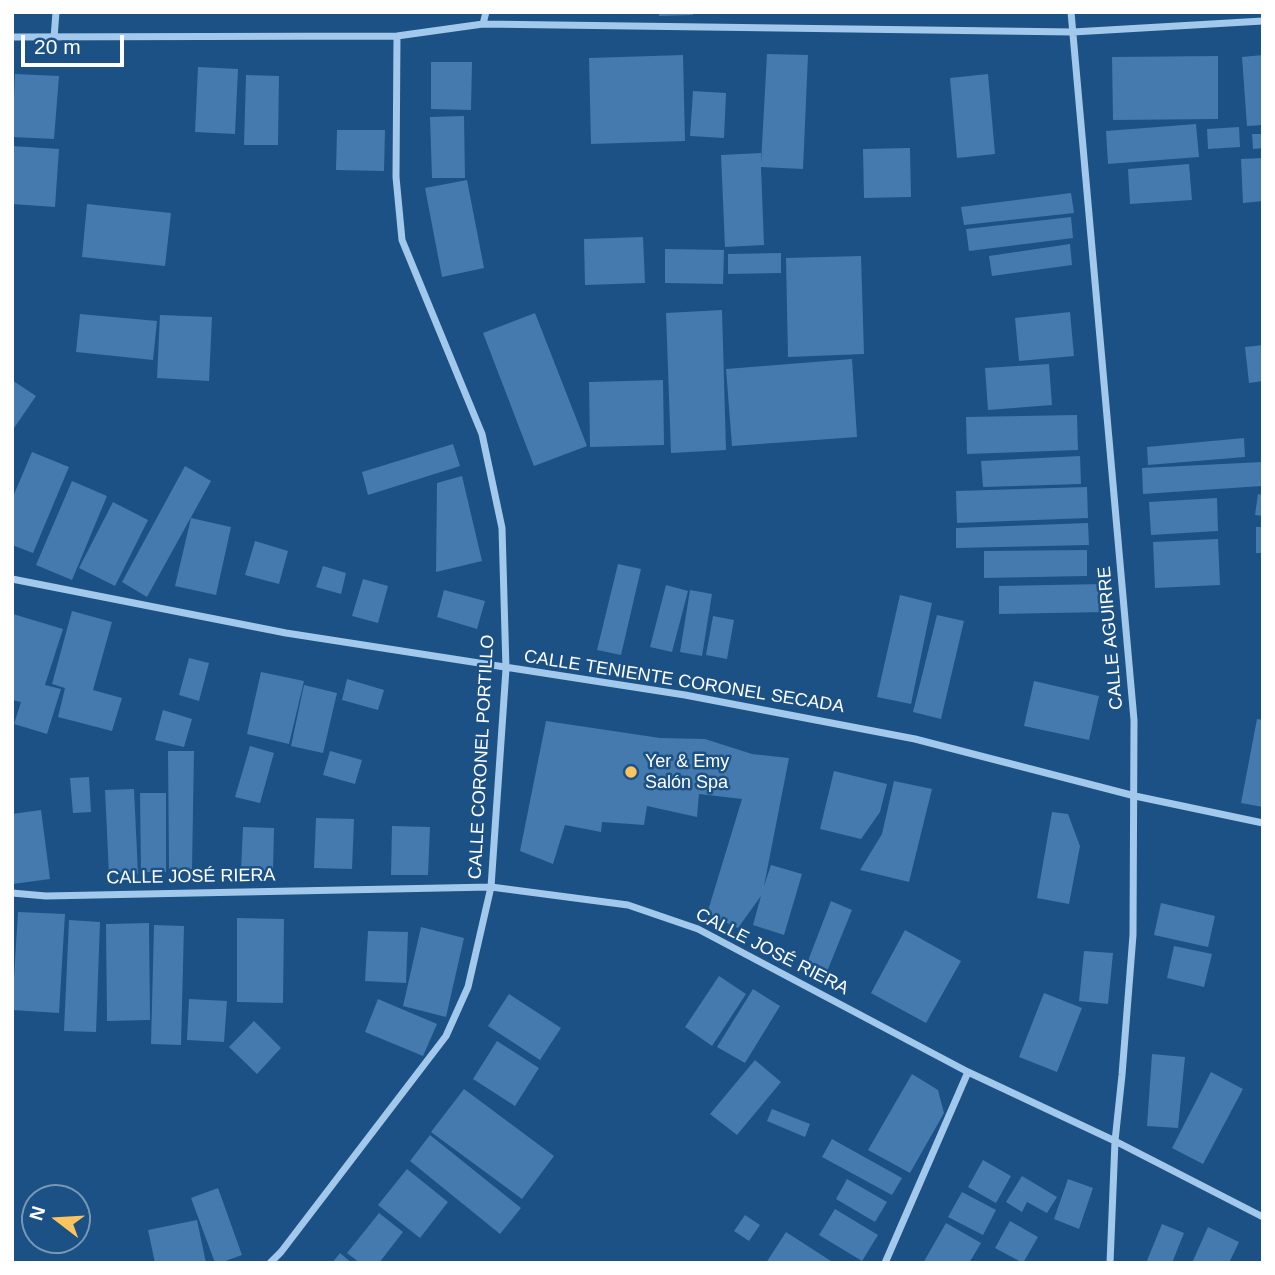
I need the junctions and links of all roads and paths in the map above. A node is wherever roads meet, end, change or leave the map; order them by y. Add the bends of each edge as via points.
1 (57, 12) edge
2 (486, 12) edge
3 (1071, 12) edge
4 (1263, 21) edge
5 (483, 24) junction
6 (1073, 32) junction
7 (397, 36) junction
8 (12, 37) edge
9 (54, 38) junction
10 (12, 579) edge
11 (506, 669) junction
12 (1135, 796) junction
13 (1263, 823) edge
14 (491, 887) junction
15 (12, 893) edge
16 (968, 1072) junction
17 (1115, 1141) junction
18 (1263, 1217) edge
19 (270, 1263) edge
20 (885, 1263) edge
21 (1110, 1263) edge

1 - 9 street
2 - 5 street
3 - 6 street, CALLE AGUIRRE
4 - 6 street
5 - 6 street
5 - 7 street
6 - 12 street, CALLE AGUIRRE via 1134,720
7 - 9 street
7 - 11 street, CALLE CORONEL PORTILLO via 396,177 402,240 482,434 502,528
8 - 9 street
10 - 11 street, CALLE TENIENTE CORONEL SECADA via 286,634
11 - 12 street, CALLE TENIENTE CORONEL SECADA via 685,695 915,738
11 - 14 street, CALLE CORONEL PORTILLO
12 - 13 street, CALLE TENIENTE CORONEL SECADA
12 - 17 street, CALLE AGUIRRE via 1133,935
14 - 15 street, CALLE JOSÉ RIERA via 60,896
14 - 16 street, CALLE JOSÉ RIERA via 628,905 698,929
14 - 19 street, CALLE CORONEL PORTILLO via 468,987 446,1036
16 - 17 street, CALLE JOSÉ RIERA
16 - 20 street
17 - 18 street, CALLE JOSÉ RIERA
17 - 21 street, CALLE AGUIRRE

